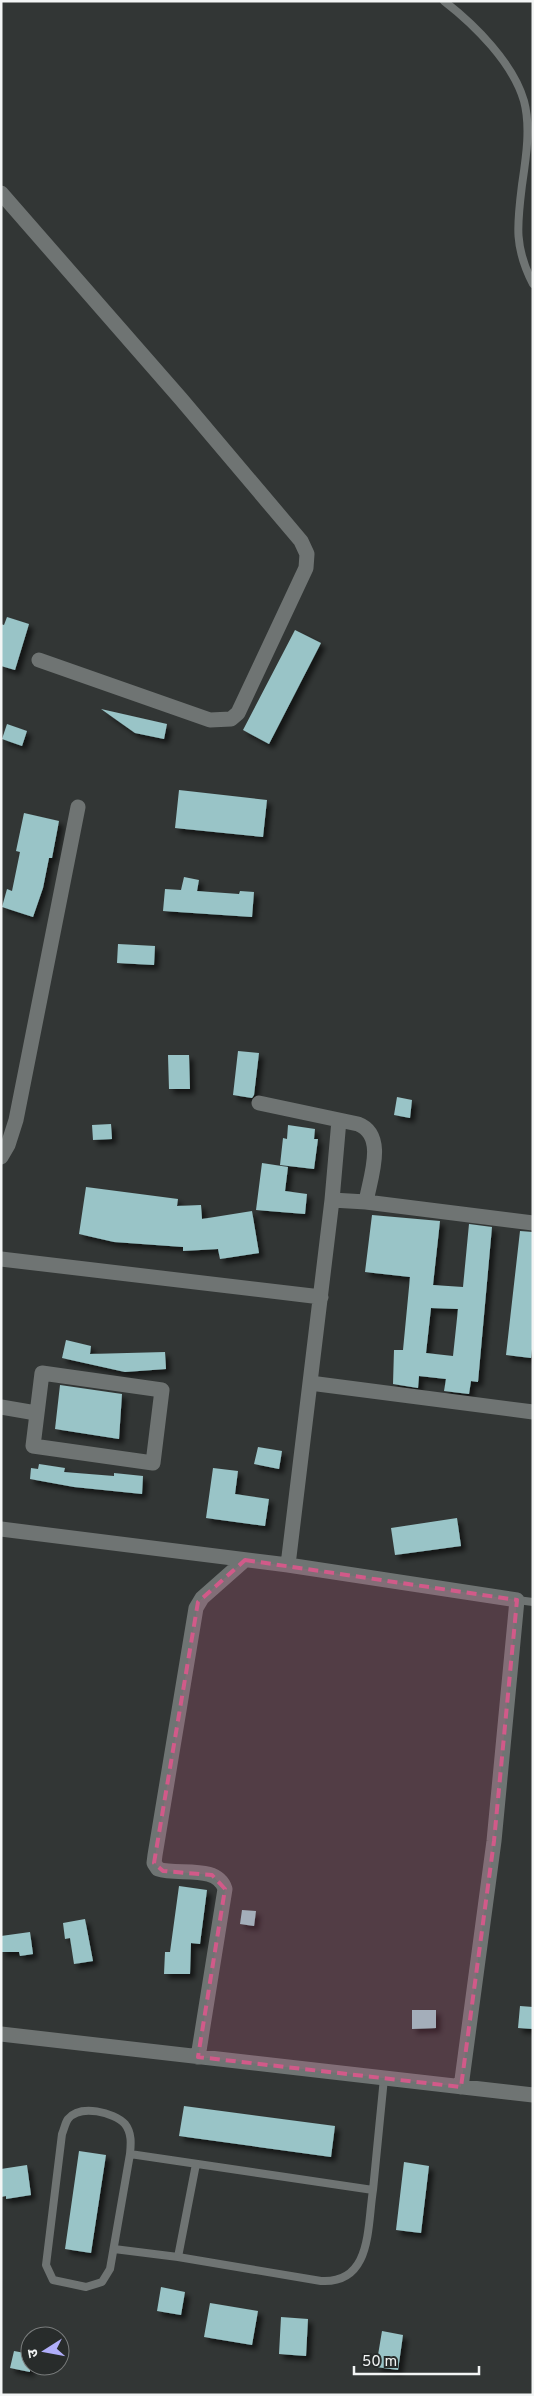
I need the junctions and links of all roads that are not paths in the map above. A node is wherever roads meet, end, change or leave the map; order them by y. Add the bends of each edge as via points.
1 (444, 1) edge
2 (1, 193) edge
3 (533, 284) edge
4 (38, 660) dead end
5 (78, 807) dead end
6 (259, 1103) dead end
7 (339, 1120) junction
8 (1, 1157) edge
9 (332, 1200) junction
10 (366, 1202) junction
11 (533, 1223) edge
12 (1, 1259) edge
13 (321, 1297) junction
14 (310, 1383) junction
15 (1, 1407) edge
16 (533, 1412) edge
17 (36, 1413) junction
18 (1, 1529) edge
19 (245, 1560) junction
20 (288, 1565) junction
21 (517, 1600) junction
22 (533, 1602) edge
23 (1, 2034) edge
24 (198, 2057) junction
25 (384, 2078) junction
26 (461, 2087) junction
27 (533, 2095) edge
28 (130, 2154) junction
29 (196, 2164) junction
30 (373, 2190) junction
31 (114, 2249) junction
32 (178, 2258) junction

1 - 3 lane via 485,38 515,80 524,102 526,153 518,247
2 - 4 street via 181,399 300,541 307,554 306,568 238,713 230,719 210,720
5 - 8 street via 16,1120
6 - 7 street
7 - 9 street
7 - 10 street via 364,1126 374,1136
9 - 10 street
9 - 13 street
10 - 11 street
12 - 13 street
13 - 14 street
14 - 16 street
14 - 20 street
15 - 17 street
17 - 17 street via 42,1373 162,1390 153,1463 33,1446
18 - 19 street
19 - 20 street
19 - 24 street via 202,1598 196,1608 154,1855 158,1869 212,1875 222,1882 224,1889
20 - 21 street
21 - 22 lane
21 - 26 street via 494,1841
23 - 24 street
24 - 25 street
25 - 26 street
25 - 30 lane
26 - 27 street
28 - 29 lane
28 - 31 lane
28 - 31 lane via 132,2139 126,2125 117,2117 96,2111 78,2113 68,2119 62,2134 46,2265 53,2280 86,2287 102,2282 110,2268
29 - 30 lane
29 - 32 lane
30 - 32 lane via 363,2256 351,2275 340,2279 321,2281
31 - 32 lane

